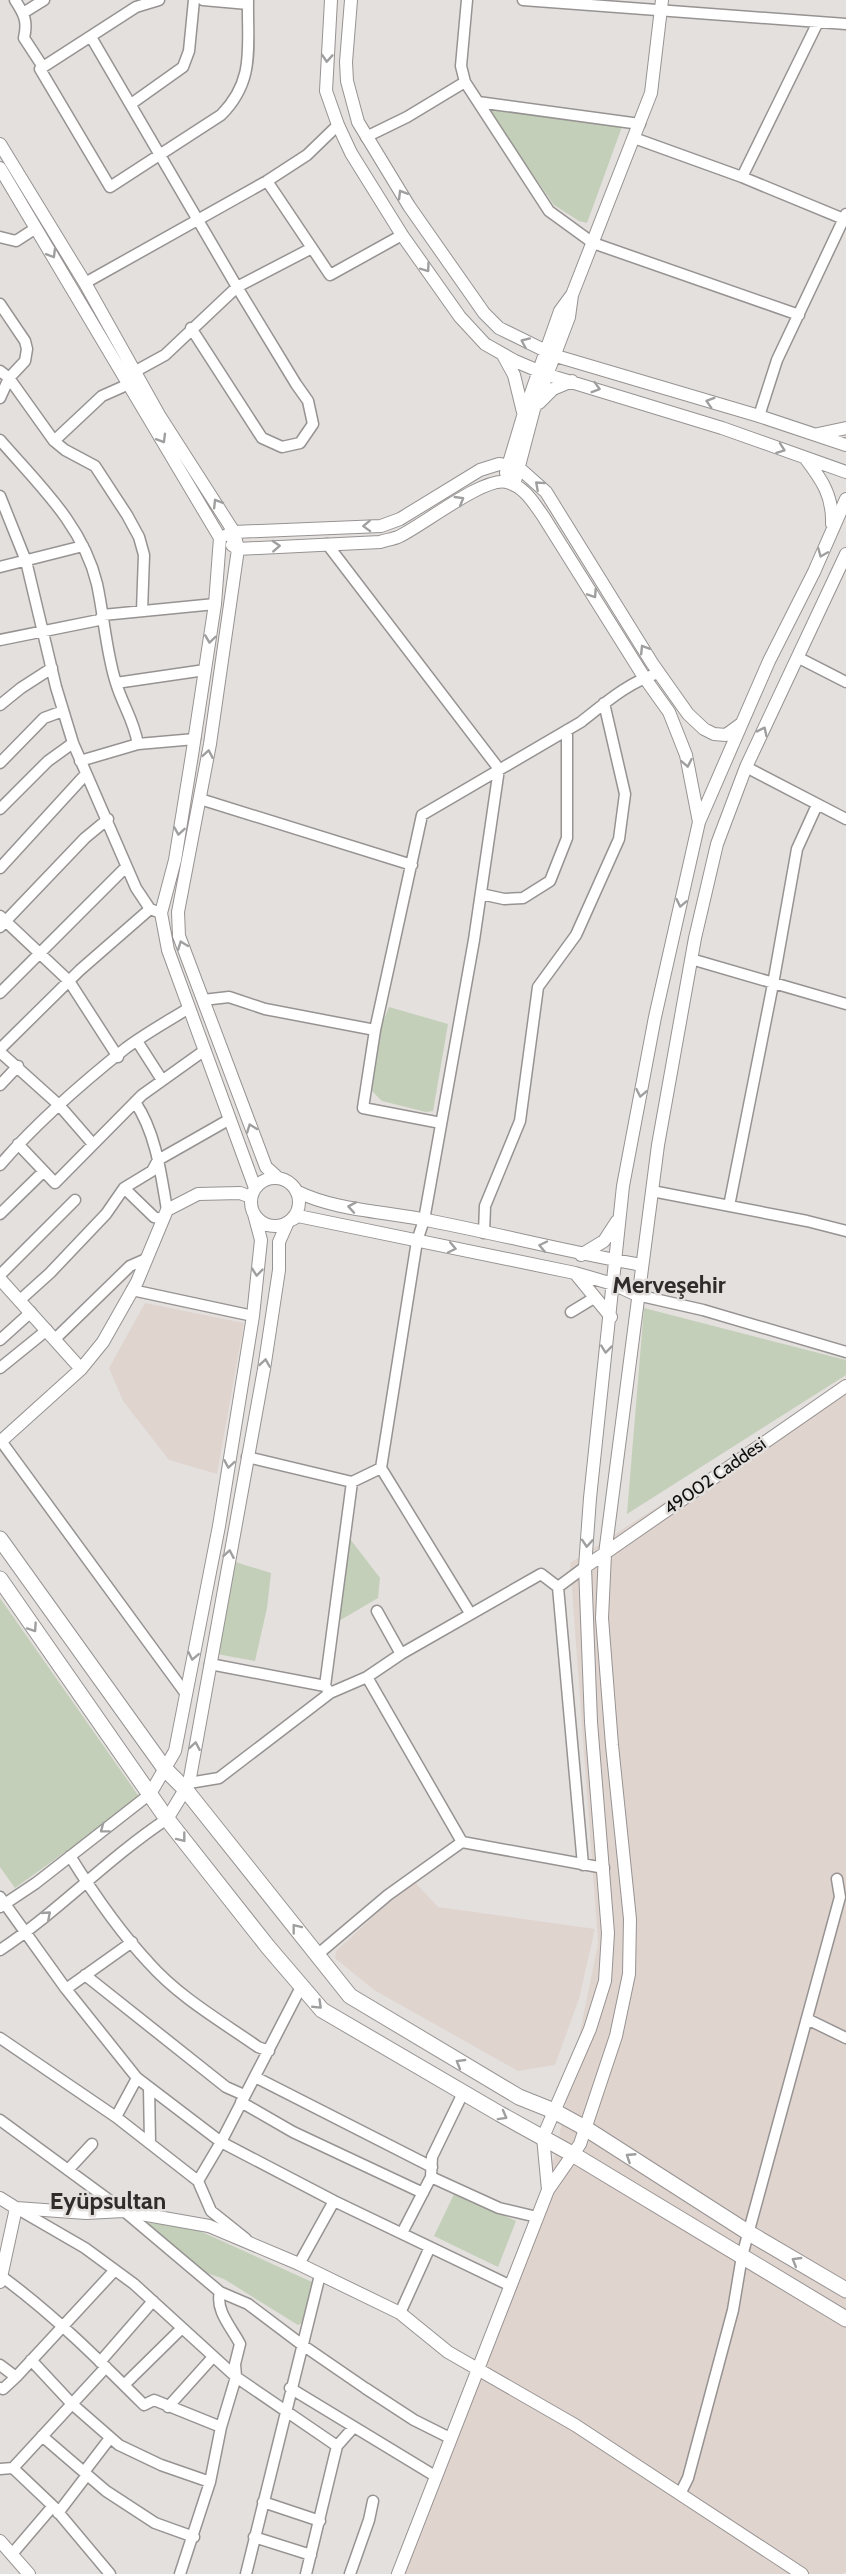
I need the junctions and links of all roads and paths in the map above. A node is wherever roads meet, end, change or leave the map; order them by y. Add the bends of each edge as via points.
1 (15, 0) edge
2 (44, 0) edge
3 (159, 0) edge
4 (194, 0) edge
5 (203, 0) edge
6 (331, 0) edge
7 (351, 0) edge
8 (467, 0) edge
9 (524, 0) edge
10 (248, 2) edge
11 (662, 5) edge
12 (23, 13) junction
13 (818, 22) junction
14 (846, 24) edge
15 (91, 37) junction
16 (43, 67) junction
17 (465, 82) junction
18 (478, 102) junction
19 (131, 104) junction
20 (640, 124) junction
21 (338, 125) junction
22 (366, 137) junction
23 (634, 138) junction
24 (0, 144) edge
25 (160, 155) junction
26 (0, 168) edge
27 (742, 177) junction
28 (267, 181) junction
29 (845, 218) edge
30 (200, 220) junction
31 (36, 228) junction
32 (402, 235) junction
33 (0, 237) edge
34 (593, 243) junction
35 (312, 248) junction
36 (85, 283) junction
37 (237, 287) junction
38 (0, 304) edge
39 (799, 315) junction
40 (191, 328) junction
41 (551, 353) junction
42 (503, 354) junction
43 (0, 371) edge
44 (134, 372) junction
45 (543, 373) junction
46 (9, 378) junction
47 (572, 381) junction
48 (129, 384) junction
49 (0, 398) edge
50 (529, 411) junction
51 (759, 417) junction
52 (846, 428) edge
53 (815, 435) junction
54 (0, 440) edge
55 (54, 441) junction
56 (846, 445) edge
57 (805, 458) junction
58 (513, 466) junction
59 (846, 472) edge
60 (509, 483) junction
61 (0, 496) edge
62 (846, 499) edge
63 (831, 531) junction
64 (234, 532) junction
65 (220, 538) junction
66 (327, 544) junction
67 (83, 546) junction
68 (238, 549) junction
69 (846, 554) edge
70 (26, 561) junction
71 (0, 567) edge
72 (215, 604) junction
73 (142, 611) junction
74 (103, 615) junction
75 (41, 631) junction
76 (0, 640) edge
77 (798, 658) junction
78 (52, 668) junction
79 (205, 670) junction
80 (659, 673) junction
81 (644, 677) junction
82 (846, 682) edge
83 (116, 683) junction
84 (604, 703) junction
85 (0, 705) edge
86 (63, 711) junction
87 (741, 724) junction
88 (567, 730) junction
89 (195, 739) junction
90 (73, 743) junction
91 (138, 744) junction
92 (80, 761) junction
93 (0, 763) edge
94 (746, 766) junction
95 (499, 769) junction
96 (86, 774) junction
97 (200, 800) junction
98 (817, 805) junction
99 (0, 809) edge
100 (108, 819) junction
101 (846, 819) edge
102 (699, 822) junction
103 (412, 865) junction
104 (126, 867) junction
105 (0, 868) edge
106 (481, 894) junction
107 (156, 911) junction
108 (2, 921) edge
109 (39, 954) junction
110 (691, 959) junction
111 (69, 981) junction
112 (773, 984) junction
113 (0, 993) edge
114 (203, 1000) junction
115 (846, 1004) edge
116 (189, 1008) junction
117 (375, 1030) junction
118 (137, 1041) junction
119 (0, 1050) edge
120 (204, 1050) junction
121 (118, 1057) junction
122 (18, 1066) junction
123 (162, 1080) junction
124 (0, 1085) edge
125 (135, 1102) junction
126 (59, 1105) junction
127 (230, 1119) junction
128 (441, 1123) junction
129 (92, 1143) junction
130 (18, 1144) junction
131 (158, 1160) junction
132 (0, 1166) edge
133 (43, 1172) junction
134 (278, 1178) junction
135 (124, 1188) junction
136 (297, 1191) junction
137 (652, 1191) junction
138 (253, 1192) junction
139 (75, 1200) dead end
140 (729, 1206) junction
141 (0, 1214) edge
142 (254, 1214) junction
143 (164, 1215) junction
144 (618, 1219) junction
145 (424, 1220) junction
146 (290, 1221) junction
147 (846, 1231) edge
148 (484, 1233) junction
149 (417, 1241) junction
150 (581, 1255) junction
151 (146, 1259) junction
152 (615, 1260) junction
153 (642, 1265) junction
154 (575, 1273) junction
155 (0, 1277) edge
156 (613, 1284) junction
157 (132, 1290) junction
158 (637, 1295) junction
159 (594, 1298) junction
160 (20, 1300) junction
161 (31, 1312) junction
162 (571, 1312) dead end
163 (253, 1316) junction
164 (610, 1317) junction
165 (51, 1334) junction
166 (0, 1340) edge
167 (846, 1352) edge
168 (0, 1368) edge
169 (81, 1369) junction
170 (846, 1386) edge
171 (1, 1441) edge
172 (247, 1458) junction
173 (381, 1468) junction
174 (352, 1482) junction
175 (0, 1539) edge
176 (605, 1554) junction
177 (585, 1567) junction
178 (0, 1579) edge
179 (558, 1587) junction
180 (377, 1611) dead end
181 (471, 1612) junction
182 (400, 1654) junction
183 (210, 1664) junction
184 (367, 1677) junction
185 (328, 1690) junction
186 (186, 1694) junction
187 (165, 1769) junction
188 (187, 1786) junction
189 (150, 1794) junction
190 (167, 1819) junction
191 (462, 1842) junction
192 (70, 1856) junction
193 (583, 1865) junction
194 (604, 1868) junction
195 (837, 1879) dead end
196 (86, 1881) junction
197 (2, 1903) edge
198 (27, 1933) junction
199 (132, 1942) junction
200 (0, 1950) edge
201 (317, 1955) junction
202 (85, 1975) junction
203 (301, 1987) junction
204 (66, 1989) junction
205 (807, 2019) junction
206 (846, 2037) edge
207 (0, 2038) edge
208 (269, 2050) junction
209 (255, 2077) junction
210 (137, 2078) junction
211 (149, 2086) junction
212 (463, 2093) junction
213 (242, 2099) junction
214 (554, 2111) junction
215 (116, 2117) junction
216 (0, 2120) edge
217 (585, 2128) junction
218 (543, 2137) junction
219 (221, 2142) junction
220 (92, 2144) dead end
221 (150, 2144) junction
222 (574, 2155) junction
223 (68, 2170) junction
224 (432, 2172) junction
225 (198, 2181) junction
226 (548, 2190) junction
227 (423, 2193) junction
228 (0, 2198) edge
229 (334, 2201) junction
230 (16, 2208) junction
231 (124, 2211) junction
232 (537, 2217) junction
233 (749, 2233) junction
234 (402, 2234) junction
235 (251, 2242) junction
236 (430, 2247) junction
237 (742, 2256) junction
238 (299, 2264) junction
239 (115, 2270) junction
240 (320, 2275) junction
241 (1, 2279) edge
242 (511, 2286) junction
243 (846, 2290) edge
244 (220, 2292) junction
245 (153, 2301) junction
246 (400, 2313) junction
247 (846, 2319) edge
248 (62, 2326) junction
249 (182, 2328) junction
250 (301, 2344) junction
251 (213, 2357) junction
252 (31, 2360) junction
253 (103, 2364) junction
254 (0, 2365) edge
255 (478, 2370) junction
256 (16, 2377) junction
257 (236, 2377) junction
258 (124, 2385) junction
259 (0, 2388) edge
260 (290, 2388) junction
261 (72, 2404) junction
262 (168, 2407) junction
263 (285, 2412) junction
264 (221, 2427) junction
265 (354, 2428) junction
266 (42, 2436) junction
267 (110, 2438) junction
268 (450, 2438) junction
269 (338, 2446) junction
270 (13, 2468) junction
271 (0, 2469) edge
272 (85, 2473) junction
273 (435, 2476) junction
274 (210, 2482) junction
275 (680, 2494) junction
276 (372, 2501) dead end
277 (262, 2502) junction
278 (55, 2509) junction
279 (320, 2521) junction
280 (194, 2537) junction
281 (254, 2537) junction
282 (0, 2541) edge
283 (12, 2554) junction
284 (311, 2555) junction
285 (29, 2574) edge
286 (110, 2574) edge
287 (180, 2574) edge
288 (246, 2574) edge
289 (306, 2574) edge
290 (350, 2574) edge
291 (398, 2574) edge
292 (802, 2574) edge

1 - 12 street
2 - 12 street
3 - 15 street via 136,7
4 - 19 street via 189,51 183,67
5 - 10 street
6 -> 21 street via 326,91
7 - 22 street via 347,81
8 - 17 street via 461,66
9 - 11 street
10 - 25 street via 245,80 235,101 221,115
11 - 13 street
11 - 20 street via 651,93
12 - 16 street via 27,25 24,38
13 - 14 street
13 - 27 street
15 - 16 street
15 - 19 street
16 - 25 street via 39,69 110,187
17 - 18 street
17 - 22 street
18 - 20 street
18 - 34 street via 549,211
19 - 25 street
20 - 23 street
21 - 28 street via 307,155
21 - 32 street
41 -> 22 street via 500,328 484,313
23 - 27 street
23 - 34 street
24 - 36 street
25 - 30 street
26 - 31 street
27 - 29 street
28 - 30 street
28 - 35 street
29 - 39 street
30 - 36 street
30 - 37 street
31 - 33 street via 16,241
31 -> 48 street
32 - 35 street via 330,275
32 -> 42 street via 460,317 484,344
34 - 39 street
34 - 41 street via 572,295 560,311
35 - 37 street
36 - 44 street
37 - 40 street
37 - 40 street via 308,401 313,424 300,443 282,447 262,438
38 - 46 street via 27,349 25,361
39 - 51 street via 777,360
40 - 44 street via 165,355
41 - 45 street
51 -> 41 street
42 - 45 street
42 - 50 street
43 - 46 street
64 -> 44 street
45 - 47 street
45 - 50 street
46 - 49 street
46 - 55 street
47 - 50 street via 548,393
47 -> 57 street
48 - 55 street via 102,396
48 -> 65 street
50 - 58 street
51 - 53 street
52 - 53 street
53 - 56 street
54 - 67 street via 66,515
55 - 73 street via 95,466 139,537 144,555
57 - 59 street
57 - 63 street via 831,497
58 - 60 street
58 -> 64 street via 499,464 480,470 400,519 381,526
80 -> 58 street via 546,492
66 -> 60 street via 380,542 397,537 482,486
60 -> 81 street via 528,495 543,516
61 - 70 street
62 - 63 street
63 -> 87 street
64 - 65 street
64 - 68 street
65 - 68 street
65 - 72 street
68 -> 66 street
66 - 95 street
67 - 70 street
67 - 74 street
97 -> 68 street
69 - 77 street
70 - 71 street
70 - 75 street
72 - 73 street
72 -> 79 street
73 - 74 street
74 - 75 street via 99,620
74 - 83 street
75 - 76 street
75 - 78 street
77 - 82 street
94 -> 77 street
78 - 85 street
78 - 86 street
79 - 83 street
79 - 89 street
80 - 81 street
80 - 87 street via 688,714 704,729 726,735
81 - 84 street
81 -> 102 street via 677,728
83 - 91 street via 134,723
84 - 88 street
84 - 148 street via 625,794 619,838 576,934 538,987 520,1121 485,1206
86 - 90 street
86 - 93 street via 44,718
87 - 102 street
88 - 95 street
88 - 106 street via 567,838 550,881 522,898
89 - 91 street
89 -> 107 street via 175,860
90 - 92 street
90 - 99 street via 48,761
91 - 92 street
92 - 96 street
94 - 98 street
94 - 110 street via 717,844
95 - 103 street via 422,815
95 - 106 street
96 - 100 street
96 - 105 street
97 - 103 street
114 -> 97 street via 179,936 178,912
98 - 101 street
98 - 112 street via 797,849
100 - 104 street
100 - 108 street
102 -> 144 street via 655,1017
103 - 117 street
104 - 107 street
104 - 109 street
106 - 128 street
107 - 111 street
107 - 116 street
108 - 109 street
109 - 111 street
109 - 113 street
110 - 112 street
110 - 137 street
111 - 119 street
111 - 121 street
112 - 115 street
112 - 140 street
114 - 117 street via 229,998 265,1009
134 -> 114 street via 266,1167
116 - 118 street
116 - 120 street
117 - 128 street via 363,1108
118 - 121 street
118 - 123 street
119 - 122 street
120 - 123 street
120 - 127 street
121 - 126 street
122 - 124 street
122 - 126 street
123 - 125 street
125 - 129 street
125 - 131 street via 144,1114
126 - 129 street
126 - 130 street
127 - 131 street
127 - 138 street
128 - 145 street
129 - 133 street via 55,1183
130 - 132 street
130 - 133 street
131 - 135 street via 152,1172
131 - 143 street
133 - 141 street
134 - 136 street
134 - 138 street via 266,1180
135 - 143 street via 154,1217
135 - 160 street via 106,1214
145 -> 136 street via 314,1200
136 - 146 street via 299,1205
137 - 140 street
137 - 153 street
138 - 142 street
138 - 143 street via 198,1194
139 - 155 street
140 - 147 street
142 - 146 street via 272,1226
142 -> 163 street via 261,1240
143 - 151 street
144 - 150 street via 604,1241
144 - 152 street
145 - 148 street
145 - 149 street
146 - 149 street via 298,1216
172 -> 146 street via 279,1270 279,1242
150 -> 148 street
149 -> 154 street
149 - 173 street
150 - 152 street
151 - 157 street
151 - 165 street via 130,1266
152 - 153 street
152 - 156 street
153 - 158 street
154 - 156 street
154 - 159 street
155 - 160 street
156 - 158 street
156 - 164 street
157 - 163 street
157 - 169 street via 103,1342
158 - 167 street
158 - 176 street
159 - 162 street
159 - 164 street
160 - 161 street
161 - 165 street
161 - 166 street
163 -> 186 street via 219,1527
164 -> 177 street
165 - 168 street
165 - 169 street
169 - 171 street
170 - 176 street, 49002 Caddesi
171 - 186 street
172 - 174 street
183 -> 172 street
173 - 174 street
173 - 181 street
174 - 185 street
175 - 187 main road
176 - 177 street, 49002 Caddesi
176 - 217 street via 602,1618 630,1918 629,1974 616,2036
177 - 179 street
177 - 194 street via 591,1722
178 -> 189 main road
179 - 181 street via 541,1574
179 - 193 street
180 - 182 street
181 - 182 street
182 - 184 street
183 - 185 street
188 -> 183 street
184 - 185 street
184 - 191 street
185 - 188 street via 219,1778
186 - 187 street via 175,1751
187 - 188 main road
187 - 189 street
188 - 190 street
201 -> 188 main road
189 - 190 main road
189 -> 192 street
190 - 196 street
190 -> 203 main road
191 - 193 street
191 - 201 street via 388,1894
192 - 196 street
192 - 197 street
193 - 194 street
194 - 214 street via 608,1933 605,1982 591,2029
195 - 205 street via 840,1897
198 -> 196 street
196 - 199 street
197 - 198 street
198 - 200 street
198 - 204 street
199 - 202 street
199 - 208 street via 149,1964 191,2001 258,2047
214 -> 201 main road via 519,2097 350,1996
202 - 204 street
202 - 213 street
203 - 208 street
203 -> 212 main road via 322,2010
204 - 210 street
205 - 206 street
205 - 233 street
207 - 215 street
208 - 209 street
209 - 213 street
209 - 224 street
210 - 211 street
210 - 215 street
211 - 219 street
211 - 221 street
212 -> 218 main road
212 - 224 street via 432,2157
213 - 219 street
213 - 227 street via 293,2132
214 - 217 main road
214 - 218 street
215 - 221 street
216 - 223 street
217 - 222 street
233 -> 217 main road
218 - 222 main road
218 - 226 street
219 - 225 street
219 - 229 street
220 - 223 street
221 - 225 street
222 - 226 street
222 - 237 main road
223 - 231 street
224 - 227 street
224 - 232 street via 499,2208
225 - 235 street via 211,2211
226 - 232 street
227 - 234 street
228 - 230 street
229 - 234 street
229 - 238 street
230 - 231 street
230 - 239 street
230 - 241 street
231 - 235 street via 208,2226
231 - 244 street
232 - 242 street
233 - 237 street
243 -> 233 main road
234 - 236 street
235 - 238 street
236 - 242 street
236 - 246 street
237 - 247 main road
237 - 275 street via 733,2310 688,2478
238 - 240 street
239 - 245 street
239 - 248 street
240 - 246 street
240 - 250 street
241 - 248 street
242 - 255 street
244 - 250 street via 249,2304
244 - 257 street via 221,2313 240,2344
245 - 249 street
245 - 253 street
246 - 255 street via 448,2352
248 - 252 street
248 - 253 street
249 - 251 street
249 - 258 street
250 - 260 street
250 - 268 street via 414,2420
251 - 257 street
251 - 262 street
252 - 256 street
252 - 261 street
253 - 258 street
253 - 261 street
254 - 256 street
255 - 268 street
255 - 275 street via 574,2425
256 - 259 street
257 - 263 street
257 - 264 street
258 - 262 street via 144,2405 154,2400
260 - 263 street
260 - 265 street
261 - 266 street
261 - 267 street
262 - 264 street
263 - 269 street
263 - 277 street
264 - 274 street
265 - 269 street
265 - 273 street
266 - 270 street
266 - 272 street
267 - 272 street
267 - 274 street via 162,2465
268 - 273 street
269 - 279 street
270 - 271 street
270 - 278 street
272 - 278 street
272 - 280 street via 155,2523
273 - 291 street
274 - 280 street
275 - 292 street
276 - 290 street
277 - 279 street
277 - 281 street
278 - 283 street
278 - 286 street
279 - 284 street
280 - 287 street
281 - 284 street
281 - 288 street
282 - 283 street
283 - 285 street
284 - 289 street

